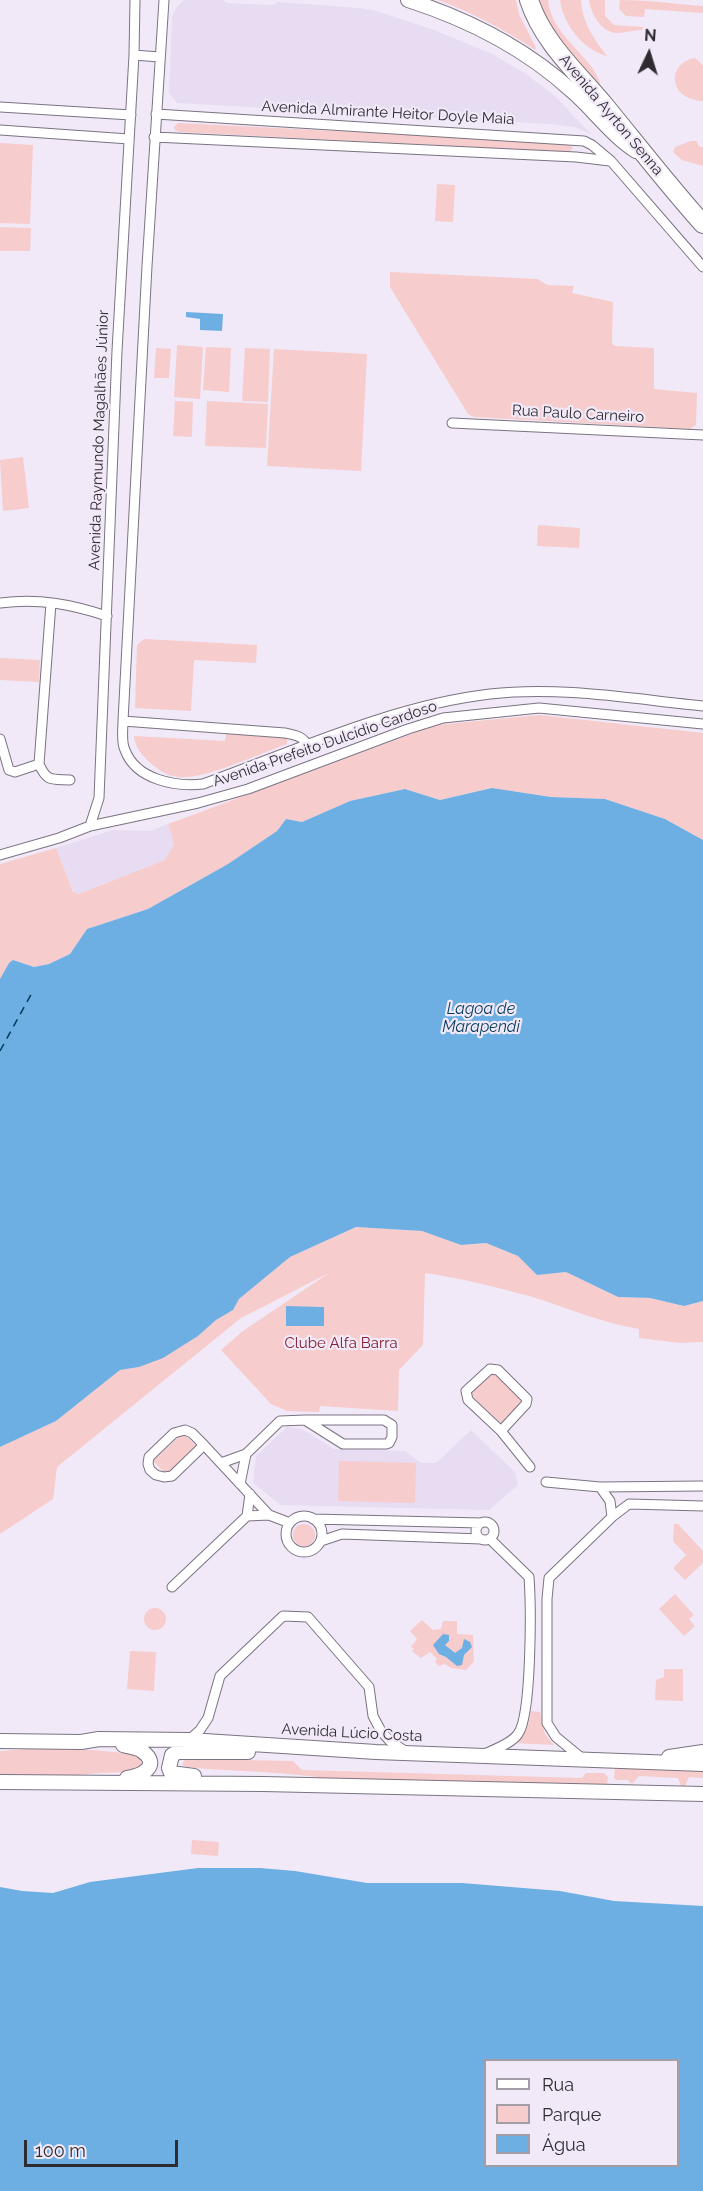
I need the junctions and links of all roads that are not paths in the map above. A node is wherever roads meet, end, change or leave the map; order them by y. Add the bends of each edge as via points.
1 (135, 0) edge
2 (164, 0) edge
3 (408, 0) edge
4 (529, 0) edge
5 (134, 55) junction
6 (159, 57) junction
7 (0, 107) edge
8 (156, 114) junction
9 (131, 115) junction
10 (0, 130) edge
11 (154, 137) junction
12 (129, 139) junction
13 (578, 140) junction
14 (644, 155) junction
15 (576, 157) junction
16 (611, 161) junction
17 (703, 224) edge
18 (703, 267) edge
19 (452, 423) dead end
20 (703, 435) edge
21 (0, 603) edge
22 (51, 603) junction
23 (107, 616) junction
24 (703, 706) edge
25 (123, 722) junction
26 (703, 724) edge
27 (0, 739) edge
28 (308, 746) junction
29 (39, 764) junction
30 (70, 780) dead end
31 (90, 826) junction
32 (0, 855) edge
33 (305, 1420) junction
34 (501, 1431) junction
35 (204, 1445) junction
36 (246, 1454) junction
37 (220, 1463) junction
38 (530, 1467) dead end
39 (546, 1482) dead end
40 (240, 1484) junction
41 (629, 1485) junction
42 (703, 1486) edge
43 (600, 1487) junction
44 (250, 1494) junction
45 (629, 1504) junction
46 (703, 1506) edge
47 (269, 1515) junction
48 (247, 1516) junction
49 (612, 1517) junction
50 (313, 1519) junction
51 (290, 1522) junction
52 (481, 1523) junction
53 (486, 1539) junction
54 (321, 1541) junction
55 (529, 1577) junction
56 (549, 1578) junction
57 (172, 1587) dead end
58 (530, 1598) junction
59 (547, 1599) junction
60 (99, 1739) junction
61 (189, 1740) junction
62 (0, 1741) edge
63 (376, 1752) junction
64 (703, 1752) edge
65 (408, 1753) junction
66 (480, 1756) junction
67 (585, 1760) junction
68 (636, 1763) junction
69 (703, 1764) edge
70 (0, 1782) edge
71 (95, 1784) junction
72 (263, 1784) junction
73 (703, 1794) edge

1 - 5 street, Avenida Raymundo Magalhães Júnior
2 - 6 street
3 - 14 main road via 463,21 518,51 571,90 620,140
4 - 14 highway, Avenida Ayrton Senna via 551,44
5 - 6 street
5 - 9 street, Avenida Raymundo Magalhães Júnior
6 - 8 street
7 - 9 street
8 - 11 street
8 - 13 street, Avenida Almirante Heitor Doyle Maia
9 - 12 street, Avenida Raymundo Magalhães Júnior
10 - 12 street
11 - 15 street
11 - 25 street
12 - 23 street, Avenida Raymundo Magalhães Júnior via 112,351
13 - 15 street
13 - 16 street, Avenida Almirante Heitor Doyle Maia via 592,145
14 - 17 highway, Avenida Ayrton Senna
15 - 16 street
16 - 18 street, Avenida Almirante Heitor Doyle Maia
19 - 20 street, Rua Paulo Carneiro
21 - 22 street
22 - 23 street
22 - 29 street
23 - 31 street, Avenida Raymundo Magalhães Júnior via 99,798
24 - 28 street, Avenida Prefeito Dulcídio Cardoso via 556,691 491,694 447,701 344,731
25 - 28 street, Avenida Prefeito Dulcídio Cardoso via 285,733 299,736
25 - 28 street, Avenida Prefeito Dulcídio Cardoso via 123,748 130,760 151,777 182,786 203,784
26 - 31 street, Avenida Prefeito Dulcídio Cardoso via 539,708 443,718 248,789
27 - 29 street via 12,772
29 - 30 street via 48,779
31 - 32 street, Avenida Prefeito Dulcídio Cardoso
33 - 33 street via 343,1444 386,1444 392,1437 392,1425 384,1420
33 - 36 street via 280,1421
34 - 34 street via 466,1396 469,1387 490,1369 498,1370 527,1399
34 - 38 street
35 - 35 street via 172,1476 156,1475 150,1470 149,1457 174,1433 185,1430
35 - 37 street
36 - 37 street
36 - 40 street
37 - 40 street
39 - 43 street
40 - 44 street
41 - 42 street
41 - 43 street
41 - 45 street
43 - 49 street via 610,1501
44 - 47 street
44 - 48 street
45 - 46 street
45 - 49 street
47 - 48 street
47 - 51 street
48 - 57 street
49 - 56 street
50 - 51 street via 301,1516
50 - 52 street
50 - 54 street via 321,1528
51 - 54 street via 286,1534 295,1550 307,1552
52 - 53 street via 477,1536
52 - 53 street via 487,1522 494,1528 494,1534
53 - 54 street via 342,1534
53 - 55 street
55 - 56 street
55 - 58 street
56 - 59 street
58 - 59 street
58 - 66 street via 527,1704 522,1727 517,1736
59 - 67 street via 547,1723 556,1737
60 - 61 main road, Avenida Lúcio Costa
60 - 62 main road, Avenida Lúcio Costa
60 - 71 main road via 140,1749 149,1762 144,1775
61 - 63 main road, Avenida Lúcio Costa
61 - 65 street via 208,1718 220,1676 283,1616 308,1617 369,1687 373,1716 381,1731
63 - 65 main road, Avenida Lúcio Costa
63 - 72 main road via 178,1752 169,1760 171,1773
64 - 68 main road
65 - 66 main road, Avenida Lúcio Costa
66 - 67 main road, Avenida Lúcio Costa
67 - 68 main road, Avenida Lúcio Costa
68 - 69 main road, Avenida Lúcio Costa
70 - 71 main road
71 - 72 main road
72 - 73 main road

